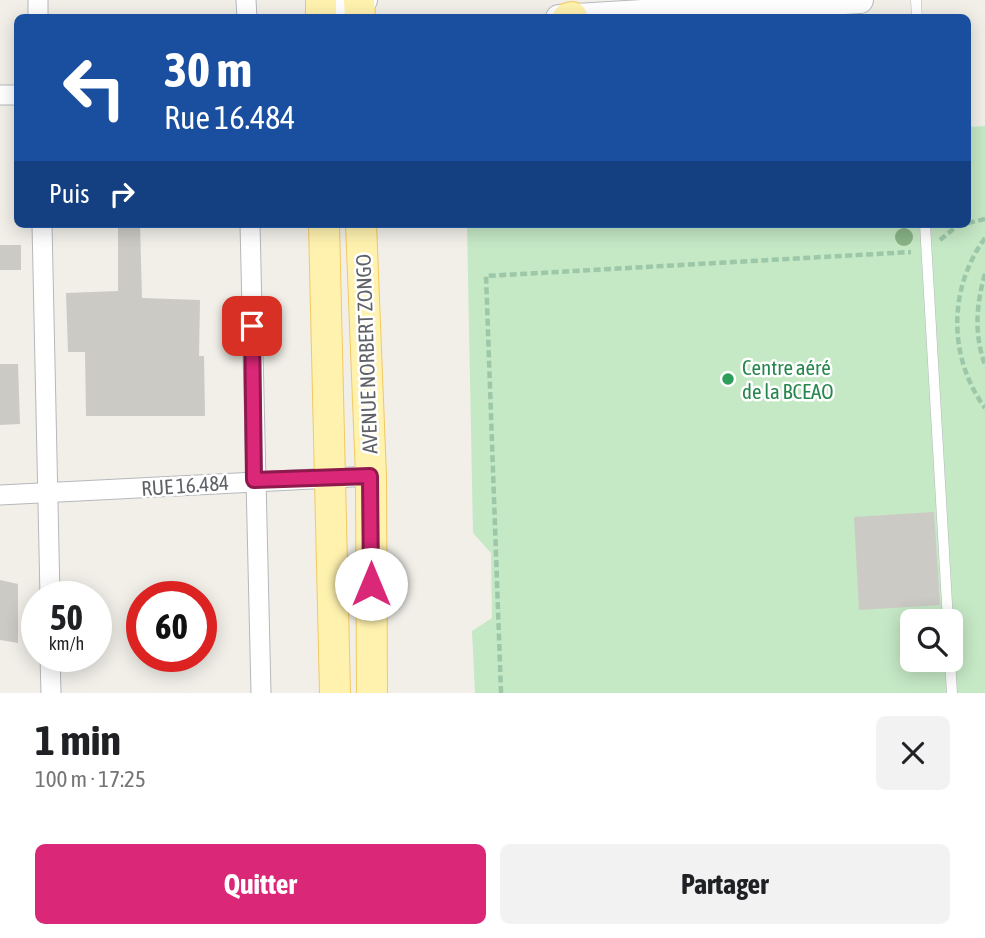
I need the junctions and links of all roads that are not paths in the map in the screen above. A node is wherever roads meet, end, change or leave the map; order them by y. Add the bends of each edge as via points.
1 (361, 0) edge
2 (860, 0) edge
3 (321, 6) edge
4 (659, 6) edge
5 (594, 14) edge
6 (42, 228) edge
7 (250, 228) edge
8 (324, 228) edge
9 (925, 228) edge
10 (365, 231) edge
11 (370, 476) junction
12 (332, 478) junction
13 (254, 480) junction
14 (48, 494) junction
15 (0, 495) edge
16 (50, 581) edge
17 (947, 609) edge
18 (50, 672) edge
19 (951, 672) edge
20 (51, 693) edge
21 (261, 693) edge
22 (335, 693) edge
23 (372, 693) edge
24 (952, 693) edge

1 - 3 main road
2 - 4 main road
4 - 5 main road
6 - 14 street
7 - 13 street
8 - 12 main road, AVENUE NORBERT ZONGO
9 - 17 lane
10 - 11 main road, AVENUE NORBERT ZONGO
11 - 12 street, RUE 16.484
11 - 23 main road, AVENUE NORBERT ZONGO
12 - 13 street, RUE 16.484
12 - 22 main road, AVENUE NORBERT ZONGO
13 - 14 street, RUE 16.484
13 - 21 street
14 - 15 street, RUE 16.484
14 - 16 street
18 - 20 street
19 - 24 lane

